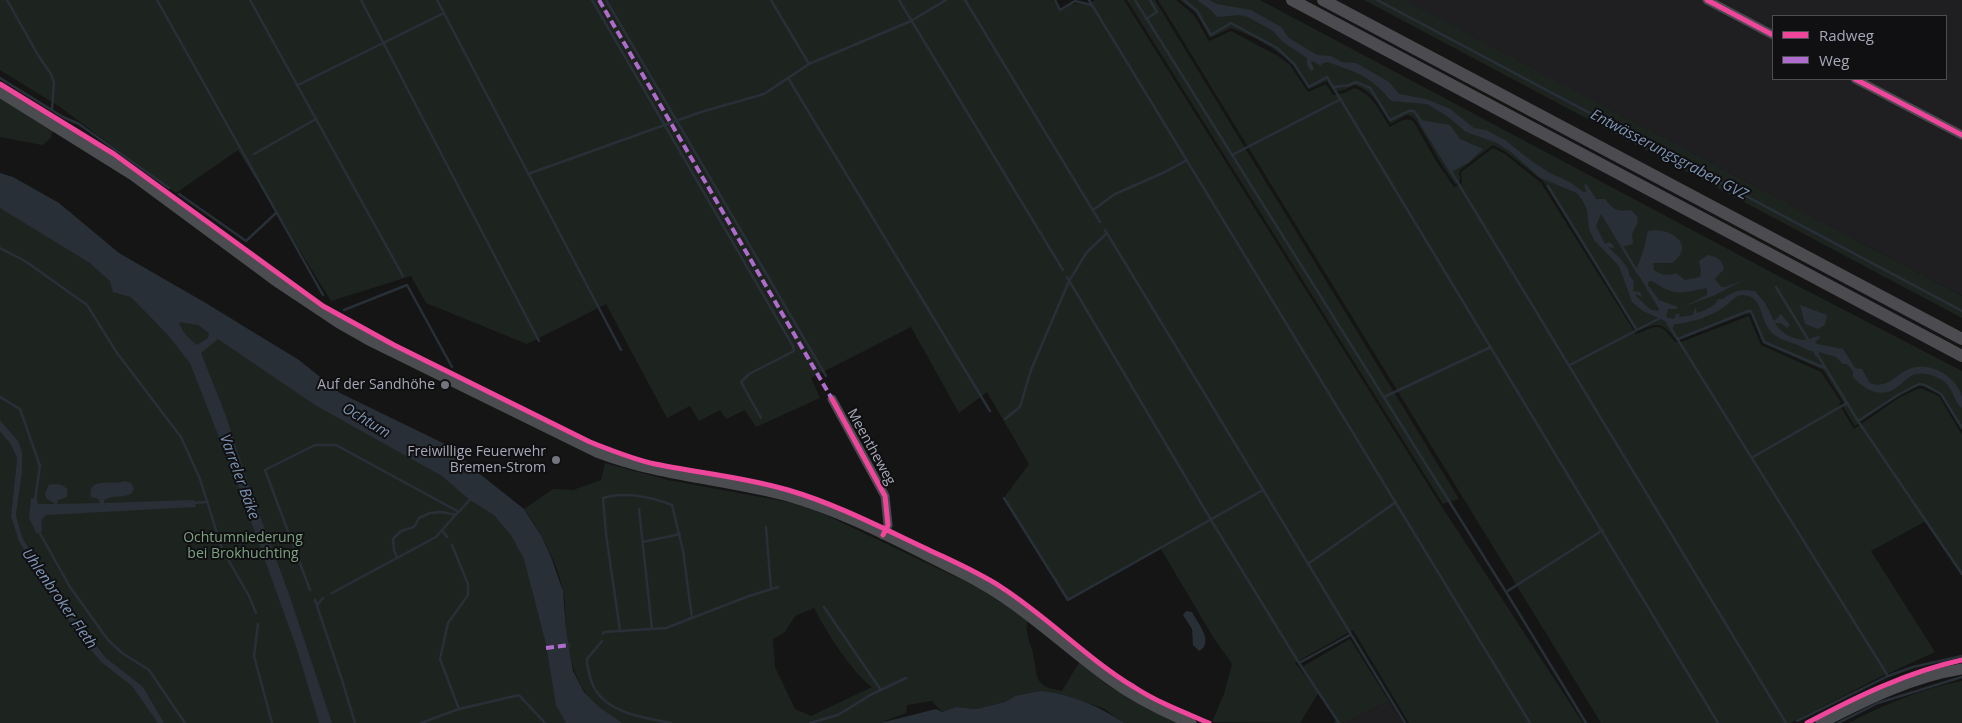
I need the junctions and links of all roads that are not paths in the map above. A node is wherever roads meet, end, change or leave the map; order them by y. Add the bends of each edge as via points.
1 (1292, 0) edge
2 (1323, 0) edge
3 (1707, 0) edge
4 (1772, 34) edge
5 (1857, 80) edge
6 (0, 92) edge
7 (1962, 135) edge
8 (1962, 340) edge
9 (1962, 356) edge
10 (832, 399) dead end
11 (883, 535) junction
12 (1962, 669) edge
13 (1191, 723) edge
14 (1820, 723) edge

1 - 9 highway
2 - 8 highway
3 - 4 street
5 - 7 street
6 - 11 main road via 133,175 310,306 370,340 597,452 665,472 790,497 814,504
10 - 11 street, Meentheweg via 885,496 888,525
11 - 13 main road via 981,582 1026,612 1117,684 1151,706
12 - 14 main road via 1895,687

